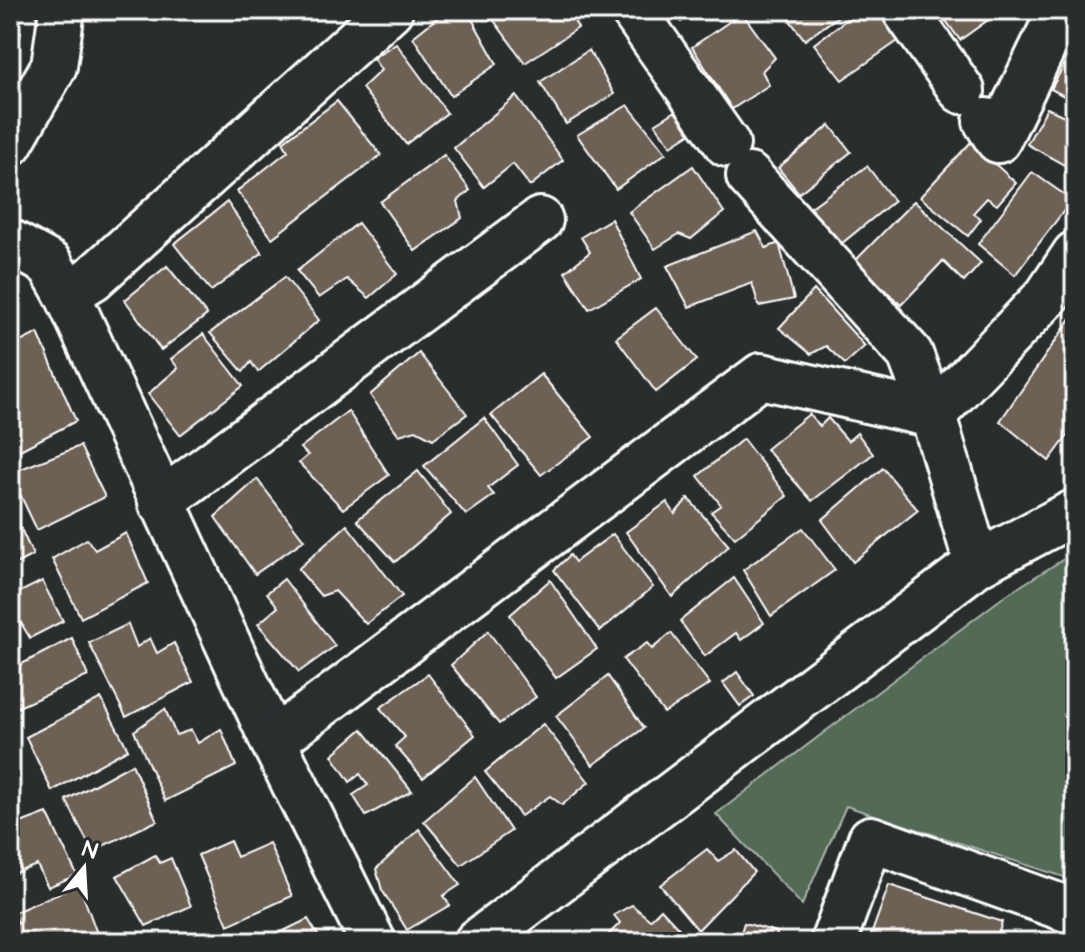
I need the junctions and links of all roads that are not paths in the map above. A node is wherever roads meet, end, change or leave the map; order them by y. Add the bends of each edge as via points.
1 (62, 10) edge
2 (390, 10) edge
3 (633, 10) edge
4 (905, 10) edge
5 (1061, 10) edge
6 (10, 143) edge
7 (540, 220) dead end
8 (10, 242) edge
9 (1075, 254) edge
10 (67, 294) junction
11 (933, 415) junction
12 (161, 502) junction
13 (1075, 512) edge
14 (977, 564) junction
15 (273, 741) junction
16 (1075, 912) edge
17 (373, 942) edge
18 (477, 942) edge
19 (833, 942) edge

1 - 6 street via 54,66
2 - 10 street via 93,278
3 - 11 street via 738,160 910,354
4 - 5 street via 998,140
7 - 12 street
8 - 10 street via 50,264
9 - 11 street via 1047,296
10 - 12 street
11 - 14 street
11 - 15 street via 761,376
12 - 15 street
13 - 14 street
14 - 18 street
15 - 17 street
16 - 19 street via 871,839

